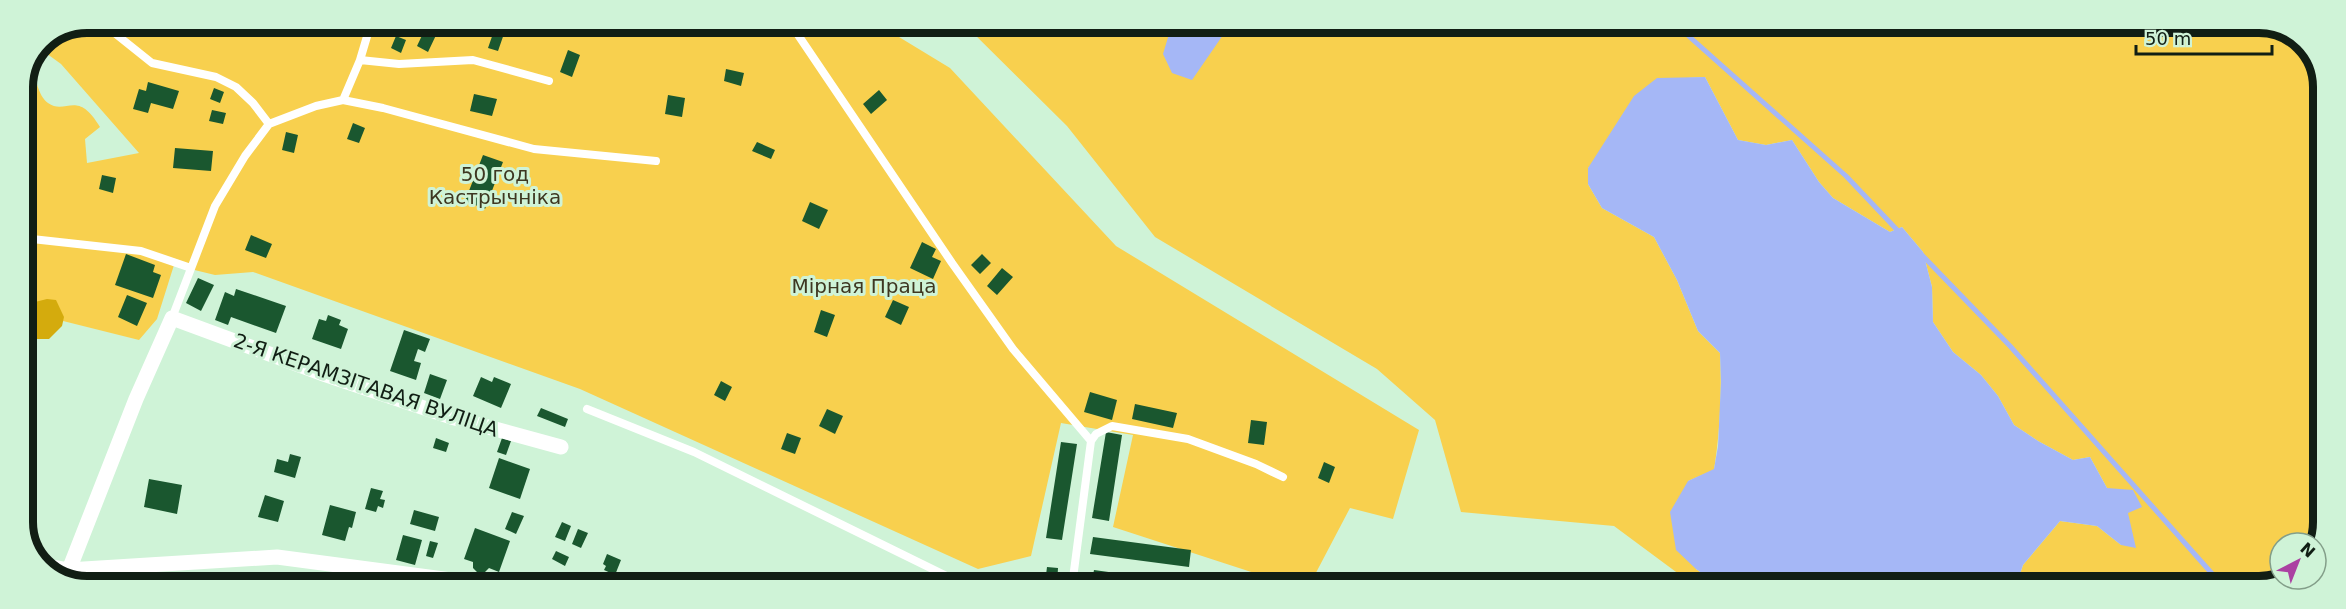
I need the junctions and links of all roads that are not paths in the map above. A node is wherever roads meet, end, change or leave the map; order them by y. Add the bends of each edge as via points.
1 (115, 33) edge
2 (367, 33) edge
3 (797, 33) edge
4 (360, 60) junction
5 (549, 81) dead end
6 (343, 100) junction
7 (269, 124) junction
8 (656, 161) dead end
9 (33, 239) edge
10 (191, 268) junction
11 (172, 318) junction
12 (587, 409) dead end
13 (1091, 441) junction
14 (561, 447) dead end
15 (1283, 477) dead end
16 (68, 572) edge
17 (75, 574) edge
18 (421, 576) edge
19 (946, 576) edge
20 (1073, 576) edge

1 - 7 lane via 152,63 216,77 236,87
2 - 4 lane
3 - 13 lane via 1013,349
4 - 5 lane via 399,64 473,60
4 - 6 lane
6 - 7 lane
6 - 8 lane via 534,149
7 - 10 lane via 244,156 215,206
9 - 10 lane via 141,251
10 - 11 lane
11 - 14 street, 2-Я КЕРАМЗІТАВАЯ ВУЛІЦА via 451,417
11 - 16 street
12 - 19 lane via 694,452
13 - 15 lane via 1112,426 1188,439
13 - 20 lane
17 - 18 street via 277,557

